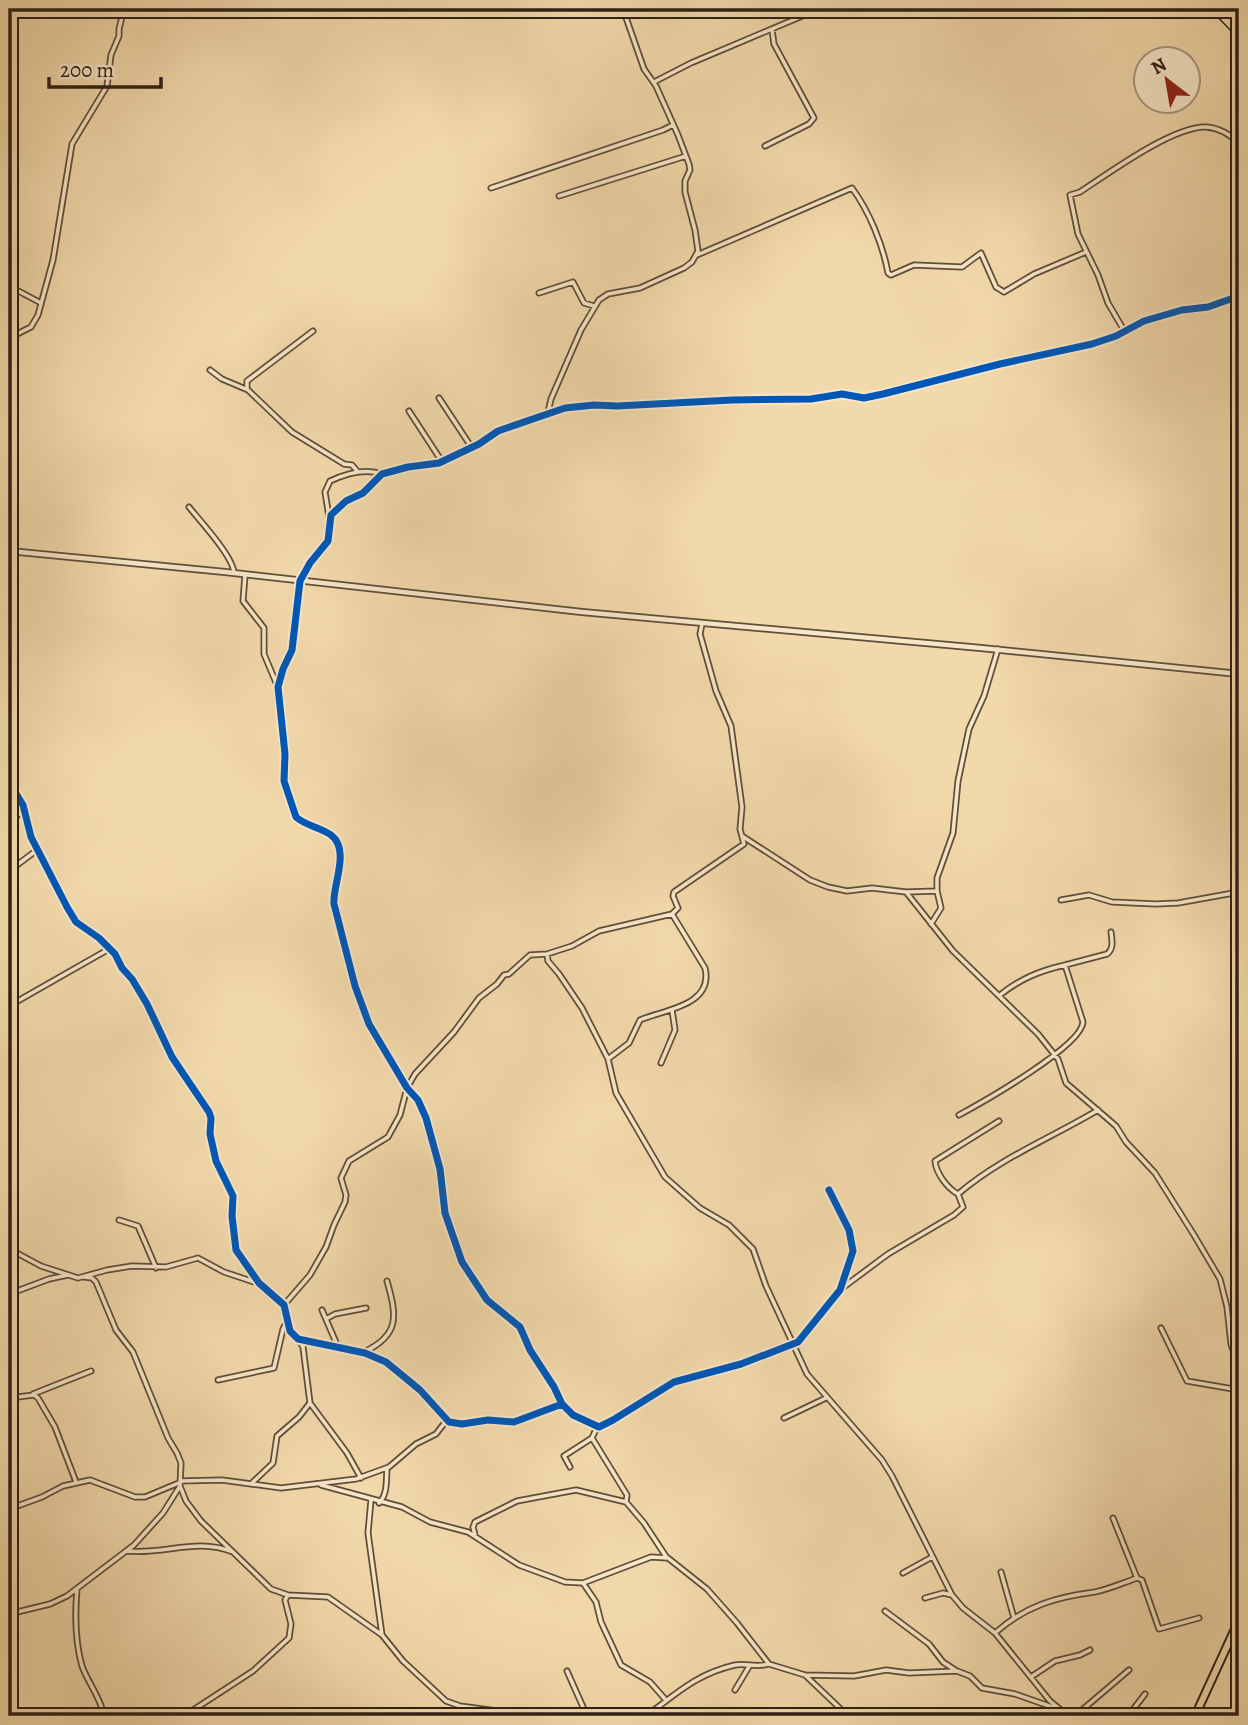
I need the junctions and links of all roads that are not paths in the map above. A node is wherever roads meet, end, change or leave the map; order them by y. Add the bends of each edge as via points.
1 (124, 9) edge
2 (623, 9) edge
3 (819, 9) edge
4 (1216, 9) edge
5 (1223, 9) edge
6 (1239, 25) edge
7 (772, 30) junction
8 (1239, 33) edge
9 (654, 82) junction
10 (673, 125) junction
11 (1239, 144) edge
12 (765, 146) dead end
13 (686, 156) junction
14 (491, 188) dead end
15 (559, 196) dead end
16 (1086, 252) junction
17 (697, 255) junction
18 (9, 286) edge
19 (539, 293) dead end
20 (1239, 296) edge
21 (41, 303) junction
22 (594, 306) junction
23 (313, 331) dead end
24 (1125, 332) junction
25 (9, 338) edge
26 (210, 370) dead end
27 (248, 390) junction
28 (439, 397) dead end
29 (410, 411) dead end
30 (548, 412) junction
31 (472, 448) junction
32 (447, 460) junction
33 (358, 472) junction
34 (382, 474) junction
35 (189, 506) dead end
36 (330, 520) junction
37 (9, 551) edge
38 (234, 573) junction
39 (245, 575) junction
40 (300, 581) junction
41 (702, 624) junction
42 (998, 649) junction
43 (1239, 674) edge
44 (278, 687) junction
45 (9, 782) edge
46 (23, 810) junction
47 (9, 822) edge
48 (742, 836) junction
49 (37, 850) junction
50 (9, 871) edge
51 (937, 891) junction
52 (906, 892) junction
53 (1239, 892) edge
54 (1062, 900) dead end
55 (672, 914) junction
56 (931, 924) junction
57 (1111, 932) dead end
58 (110, 948) junction
59 (547, 954) junction
60 (1065, 965) junction
61 (1000, 995) junction
62 (9, 997) edge
63 (10, 1004) edge
64 (672, 1010) junction
65 (1055, 1056) junction
66 (608, 1059) junction
67 (661, 1063) dead end
68 (407, 1088) junction
69 (1098, 1110) junction
70 (959, 1115) dead end
71 (999, 1121) dead end
72 (829, 1190) dead end
73 (958, 1194) junction
74 (119, 1220) dead end
75 (9, 1251) edge
76 (156, 1268) junction
77 (70, 1275) junction
78 (84, 1277) junction
79 (387, 1282) dead end
80 (260, 1283) junction
81 (840, 1290) junction
82 (9, 1294) edge
83 (284, 1305) junction
84 (366, 1308) dead end
85 (322, 1310) dead end
86 (326, 1319) junction
87 (288, 1320) junction
88 (1161, 1328) dead end
89 (298, 1339) junction
90 (794, 1345) junction
91 (338, 1347) junction
92 (362, 1352) junction
93 (1239, 1367) edge
94 (91, 1371) dead end
95 (218, 1380) dead end
96 (1239, 1390) edge
97 (28, 1396) junction
98 (9, 1398) edge
99 (827, 1398) junction
100 (310, 1403) junction
101 (562, 1404) junction
102 (784, 1418) dead end
103 (446, 1421) junction
104 (597, 1427) junction
105 (592, 1437) junction
106 (570, 1466) dead end
107 (387, 1468) junction
108 (361, 1478) junction
109 (75, 1482) junction
110 (180, 1483) junction
111 (250, 1484) junction
112 (321, 1485) junction
113 (371, 1500) junction
114 (626, 1502) junction
115 (379, 1503) junction
116 (9, 1509) edge
117 (1113, 1518) dead end
118 (475, 1535) junction
119 (127, 1551) junction
120 (235, 1553) junction
121 (933, 1557) junction
122 (667, 1558) junction
123 (1001, 1572) dead end
124 (903, 1573) dead end
125 (1137, 1578) junction
126 (583, 1583) junction
127 (77, 1589) junction
128 (288, 1595) junction
129 (952, 1595) junction
130 (925, 1598) dead end
131 (885, 1611) dead end
132 (9, 1613) edge
133 (1014, 1618) junction
134 (1199, 1618) dead end
135 (1239, 1620) edge
136 (995, 1633) junction
137 (382, 1635) junction
138 (1090, 1650) dead end
139 (769, 1664) junction
140 (750, 1665) junction
141 (567, 1671) dead end
142 (957, 1671) junction
143 (1129, 1671) dead end
144 (805, 1675) junction
145 (1031, 1677) junction
146 (736, 1690) dead end
147 (1145, 1694) dead end
148 (665, 1699) junction
149 (1061, 1710) junction
150 (104, 1716) edge
151 (184, 1716) edge
152 (513, 1716) edge
153 (587, 1716) edge
154 (646, 1716) edge
155 (848, 1716) edge
156 (1075, 1716) edge
157 (1128, 1716) edge
158 (1195, 1716) edge

1 - 21 street via 107,86 72,144 53,260
2 - 9 street via 644,69
3 - 7 street
4 - 8 highway
5 - 6 highway
7 - 9 street
7 - 12 street via 774,44 814,118
9 - 10 street
10 - 13 street
10 - 14 street
11 - 16 street via 1215,129 1188,129 1070,195 1077,234
13 - 15 street
13 - 17 street via 690,170 685,192
16 - 17 street via 1004,292 996,287 981,253 962,267 914,265 889,274 884,253 852,188
16 - 24 street
17 - 22 street via 684,268 640,288 608,294
18 - 21 street
19 - 22 street via 573,282 583,303
20 - 24 street via 1144,321
21 - 25 street via 31,327
22 - 30 street
23 - 27 street via 247,381
24 - 30 street via 1092,344 864,398 842,394 790,400 594,405
26 - 27 street
27 - 33 street via 292,432
28 - 31 street
29 - 32 street via 439,457
30 - 31 street via 498,431
31 - 32 street
32 - 34 street
33 - 34 street
33 - 36 street via 328,483
34 - 36 street via 363,493 341,505
35 - 38 street
36 - 40 street via 328,541
37 - 38 street
38 - 39 street
39 - 40 street
39 - 44 street via 243,601 264,628 264,654
40 - 41 street
40 - 44 street via 292,650
41 - 42 street
41 - 48 street via 700,634 716,691 731,726
42 - 43 street
42 - 51 street via 971,723 959,775 953,834 937,878
44 - 68 street via 284,781 294,814 331,835 336,843 340,869 333,898 355,986 369,1024
45 - 46 street
46 - 47 street
46 - 49 street
48 - 52 street via 821,885 847,891
48 - 55 street via 744,844 674,892 678,908
49 - 50 street
49 - 58 street via 74,920
51 - 52 street
51 - 56 street via 941,908
52 - 56 street
53 - 54 street via 1136,905 1088,895
55 - 59 street via 599,931
55 - 64 street via 706,972 695,999
56 - 61 street
57 - 60 street via 1107,954
58 - 63 street
58 - 80 street via 209,1112 216,1161 233,1196 236,1250
59 - 66 street
59 - 68 street via 530,955 483,994
60 - 61 street via 1033,973
60 - 65 street via 1084,1026
61 - 65 street
62 - 63 street
64 - 66 street via 640,1020 629,1042
64 - 67 street via 676,1030
65 - 69 street via 1065,1081
65 - 70 street
66 - 90 street via 616,1093 665,1177 753,1249
68 - 83 street via 390,1135 347,1164 341,1178 346,1199 326,1247
68 - 101 street via 426,1118 440,1169 446,1218 467,1272 487,1300 520,1327
69 - 73 street via 1021,1150
69 - 93 street via 1151,1169 1217,1273
71 - 73 street via 935,1161 947,1185
72 - 81 street via 849,1230 853,1251
73 - 81 street via 963,1207 954,1215 888,1254
74 - 76 street via 138,1226
75 - 77 street
76 - 78 street via 132,1266
76 - 80 street via 198,1258
77 - 78 street
77 - 82 street
78 - 110 street via 96,1282 116,1330 133,1352 180,1458
79 - 92 street via 394,1323 380,1344
80 - 83 street
81 - 90 street
83 - 87 street
84 - 86 street
85 - 86 street
86 - 91 street
87 - 89 street
87 - 95 street via 274,1368
88 - 96 street via 1187,1381
89 - 91 street
89 - 100 street
90 - 99 street via 807,1374
90 - 104 street via 674,1382
91 - 92 street
92 - 103 street via 402,1374
94 - 97 street
97 - 98 street
97 - 109 street via 38,1398 55,1427
99 - 102 street
99 - 121 street via 887,1468
100 - 108 street
100 - 111 street via 277,1436 273,1463
101 - 103 street via 514,1422
101 - 104 street
103 - 107 street via 436,1434
104 - 105 street
105 - 106 street via 567,1452 564,1456
105 - 114 street via 628,1495
107 - 108 street
107 - 115 street
108 - 112 street
109 - 110 street via 96,1481 135,1497
109 - 116 street
110 - 111 street via 206,1479
110 - 119 street via 154,1524
110 - 120 street via 201,1521
111 - 112 street via 281,1488
112 - 113 street
113 - 115 street
113 - 137 street via 368,1533
114 - 118 street via 576,1490 517,1501 475,1522
114 - 122 street
115 - 118 street
117 - 125 street
118 - 126 street via 535,1573
119 - 120 street via 205,1545
119 - 127 street
120 - 128 street via 267,1586
121 - 124 street
121 - 129 street
122 - 126 street via 648,1558
122 - 139 street via 707,1589
123 - 133 street
125 - 133 street via 1054,1600
125 - 134 street via 1142,1580 1159,1629
126 - 148 street via 596,1602 621,1665 650,1682
127 - 132 street via 50,1604
127 - 150 street via 79,1653
128 - 137 street via 328,1597
128 - 151 street via 289,1639 253,1671
129 - 130 street
129 - 136 street
131 - 142 street
133 - 136 street
135 - 158 main road
136 - 145 street
137 - 152 street via 446,1701
138 - 145 street via 1055,1661
139 - 140 street
139 - 144 street
140 - 146 street
140 - 148 street via 734,1665 695,1680
141 - 153 street
142 - 144 street
142 - 149 street via 982,1688 1026,1696
143 - 156 street
144 - 155 street
145 - 149 street
147 - 157 street
148 - 154 street
149 - 156 street

